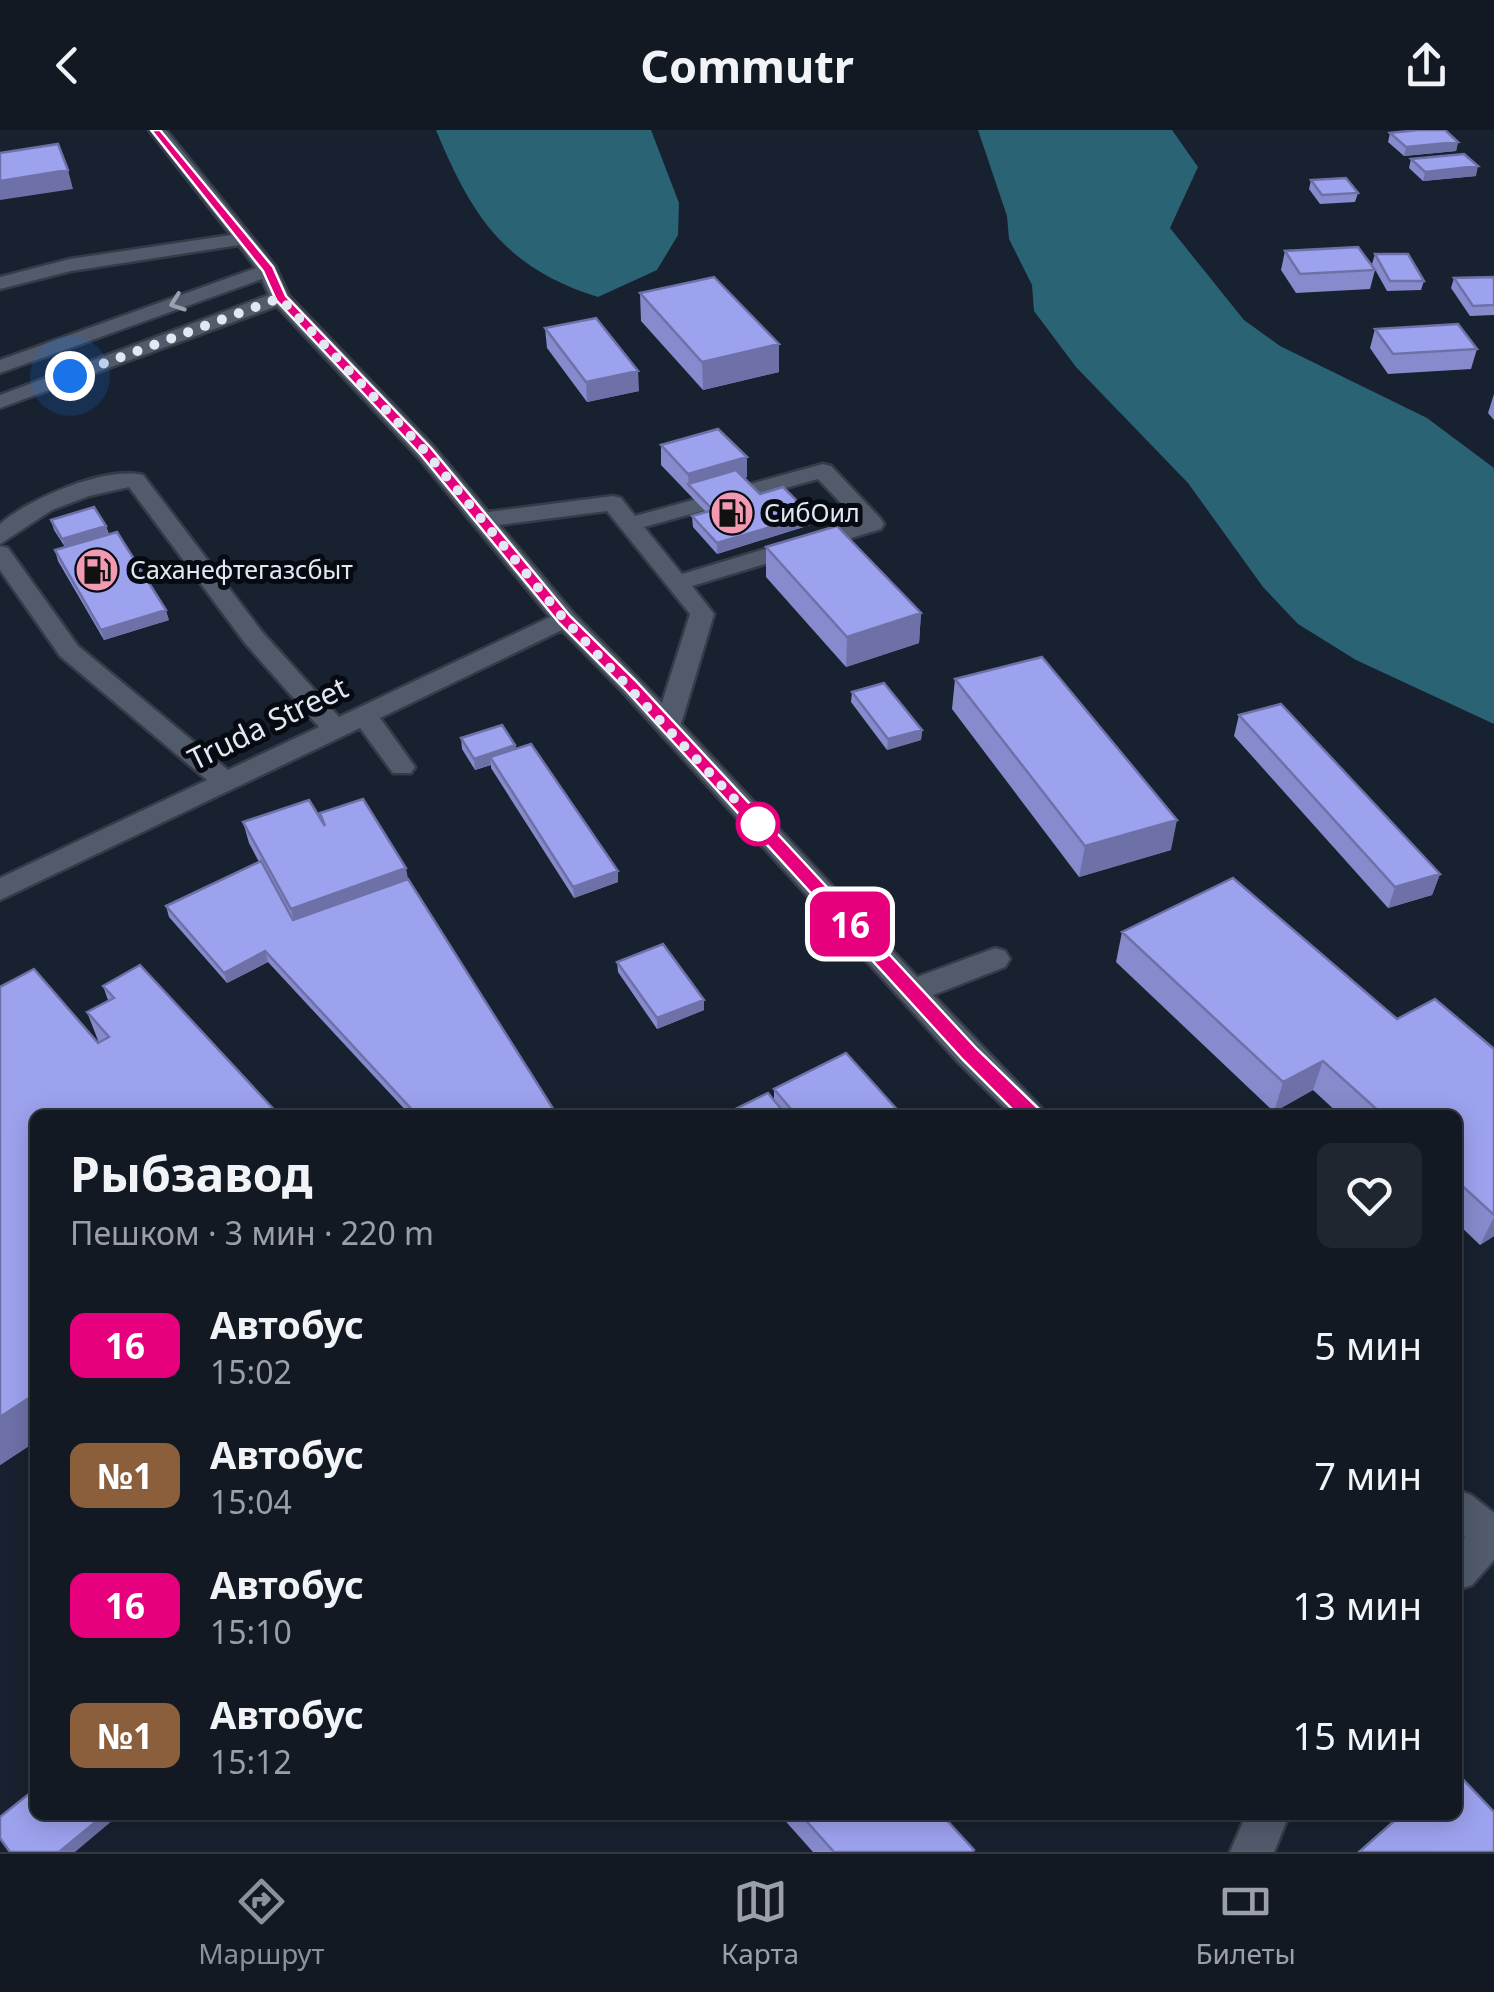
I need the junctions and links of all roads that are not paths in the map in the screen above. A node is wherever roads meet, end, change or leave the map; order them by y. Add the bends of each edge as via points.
1 (156, 130) edge
2 (243, 238) junction
3 (268, 270) junction
4 (0, 283) edge
5 (280, 298) junction
6 (0, 367) edge
7 (0, 402) edge
8 (482, 520) junction
9 (630, 524) junction
10 (0, 537) edge
11 (0, 553) edge
12 (676, 582) junction
13 (564, 619) junction
14 (362, 714) junction
15 (668, 725) junction
16 (334, 728) junction
17 (402, 767) dead end
18 (224, 781) junction
19 (0, 890) edge
20 (995, 959) dead end
21 (912, 992) junction
22 (1027, 1110) edge
23 (1462, 1511) edge
24 (1493, 1536) edge
25 (1462, 1568) edge
26 (1266, 1820) edge
27 (1252, 1852) edge

1 - 2 street
2 - 3 street
2 - 4 street
3 - 5 street
3 -> 6 street
5 - 7 street
5 - 8 street
8 - 9 street via 614,503
8 - 13 street
9 - 12 street
9 - 12 street via 823,470 873,524
10 - 16 street via 12,522 95,484 135,480 254,638
11 - 18 street via 69,651
12 - 15 street via 702,614
13 - 14 street, Truda Street
13 - 15 street
14 - 16 street, Truda Street
14 - 17 street
15 - 21 street
16 - 18 street, Truda Street
18 - 19 street, Truda Street
20 - 21 street
21 - 22 street
23 - 24 street
24 - 25 street
26 - 27 street

